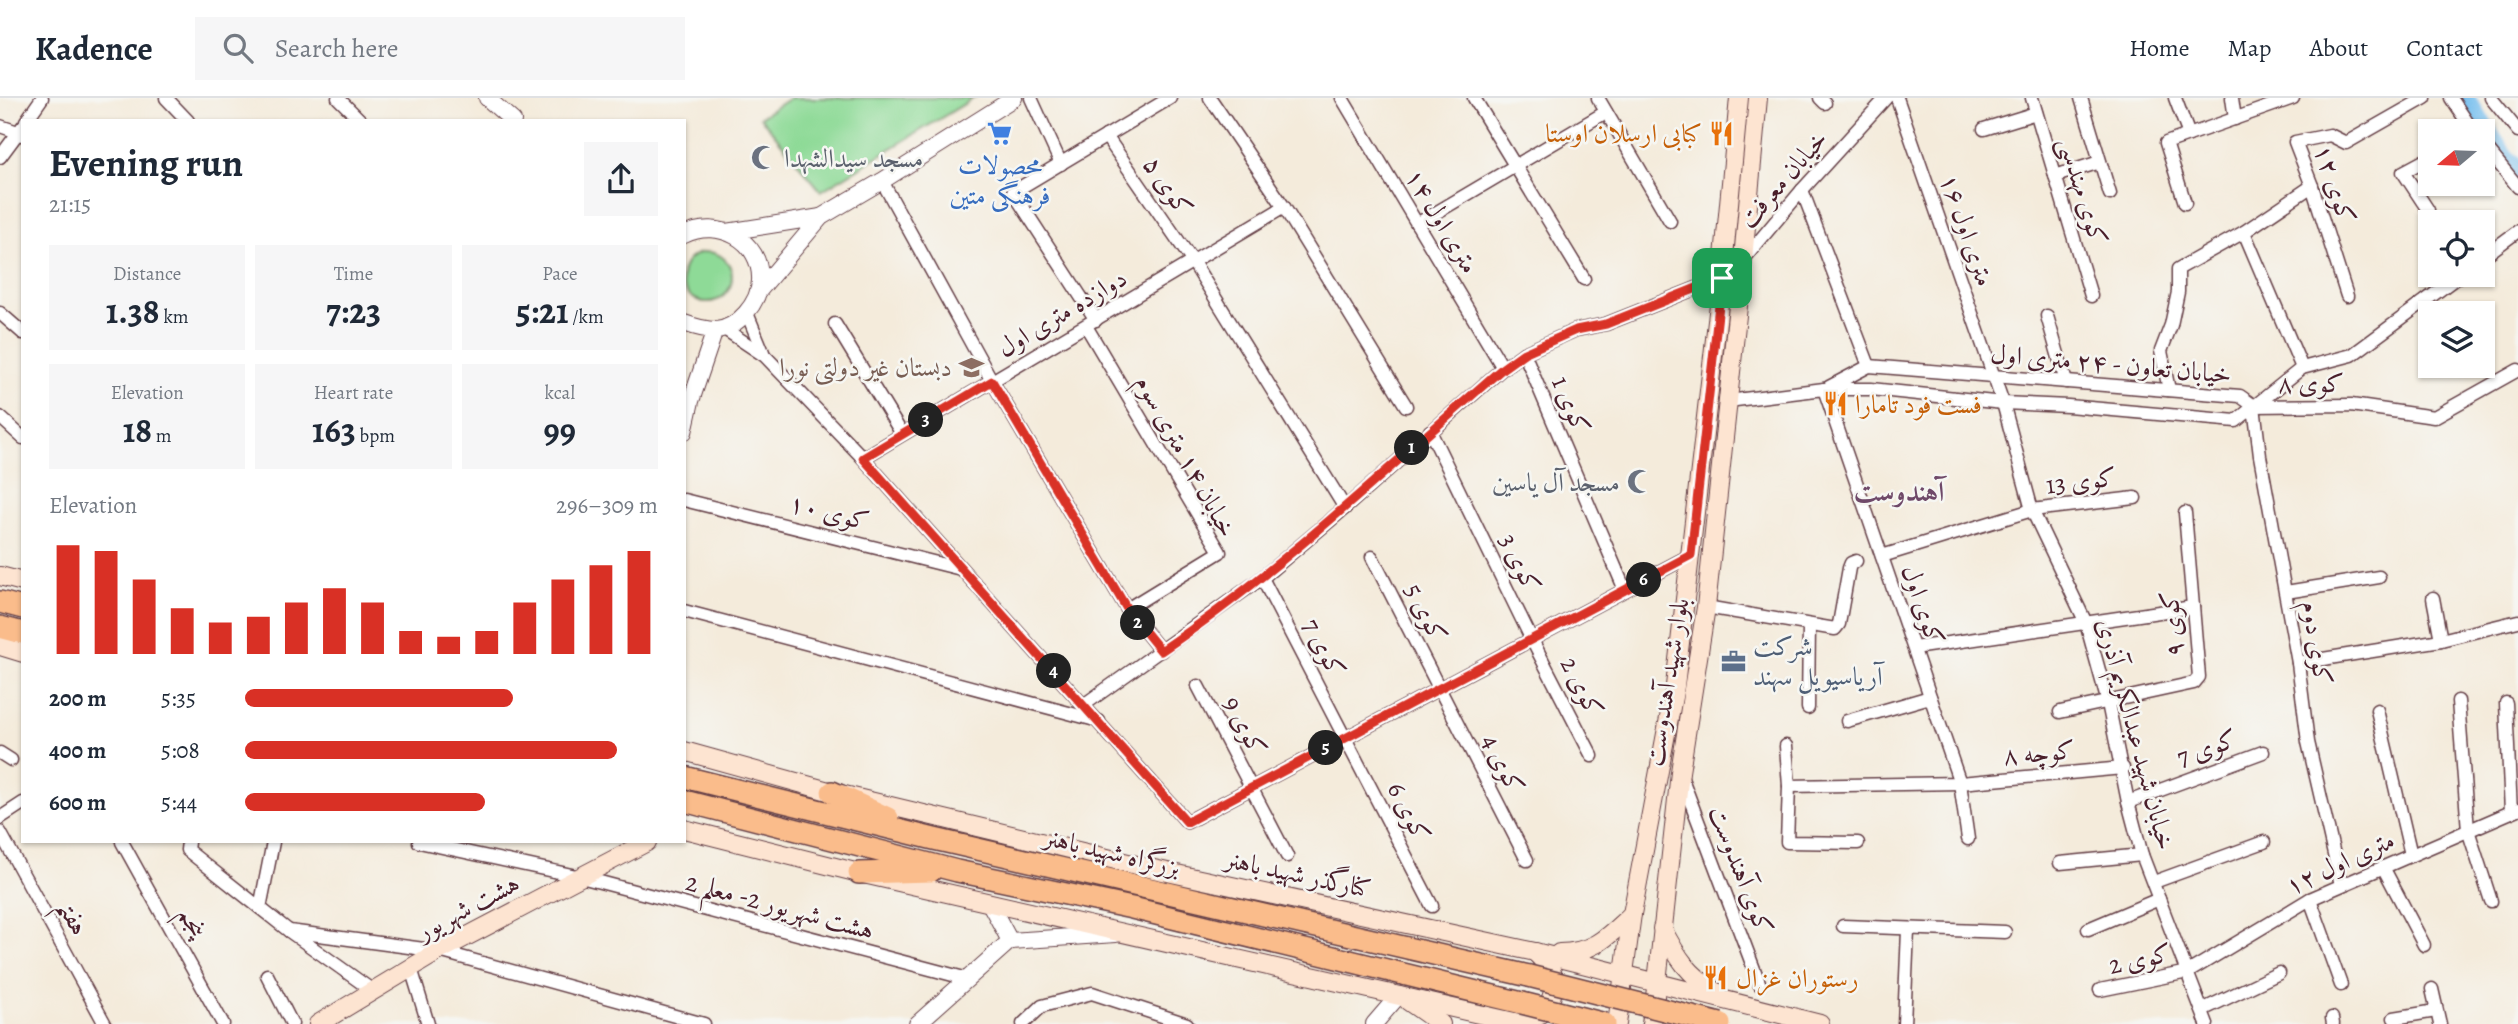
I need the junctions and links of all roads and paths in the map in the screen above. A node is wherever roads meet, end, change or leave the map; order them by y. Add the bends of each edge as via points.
1 (42, 98) edge
2 (166, 98) edge
3 (338, 98) edge
4 (487, 98) edge
5 (1014, 98) edge
6 (1031, 98) edge
7 (1170, 98) edge
8 (1210, 98) edge
9 (1342, 98) edge
10 (1474, 98) edge
11 (1598, 98) edge
12 (1738, 98) edge
13 (1758, 98) edge
14 (1886, 98) edge
15 (1897, 98) edge
16 (2032, 98) edge
17 (2081, 98) edge
18 (2175, 98) edge
19 (2232, 98) edge
20 (2293, 98) edge
21 (2425, 98) edge
22 (2451, 98) edge
23 (2491, 98) edge
24 (1606, 111) junction
25 (2036, 113) junction
26 (28, 119) edge
27 (186, 119) edge
28 (359, 119) edge
29 (511, 119) edge
30 (2235, 119) junction
31 (2465, 119) edge
32 (0, 126) edge
33 (21, 129) edge
34 (1984, 129) dead end
35 (21, 130) edge
36 (2518, 131) edge
37 (2189, 135) junction
38 (1106, 136) junction
39 (0, 157) edge
40 (2496, 161) edge
41 (2100, 162) junction
42 (1061, 164) junction
43 (2418, 164) edge
44 (1515, 166) junction
45 (2055, 176) junction
46 (882, 181) junction
47 (2312, 186) junction
48 (2518, 187) edge
49 (1802, 190) junction
50 (2110, 194) dead end
51 (2418, 195) edge
52 (2419, 196) edge
53 (2185, 203) dead end
54 (1284, 207) junction
55 (2428, 210) dead end
56 (821, 217) junction
57 (1670, 220) dead end
58 (1417, 224) junction
59 (688, 231) edge
60 (2518, 231) edge
61 (727, 232) junction
62 (2244, 232) junction
63 (2495, 248) edge
64 (1744, 259) junction
65 (1193, 262) junction
66 (1722, 278) junction
67 (1584, 279) dead end
68 (2444, 287) edge
69 (758, 292) junction
70 (2091, 296) dead end
71 (2347, 296) dead end
72 (0, 313) edge
73 (747, 313) junction
74 (2047, 316) dead end
75 (1091, 323) junction
76 (686, 324) edge
77 (835, 324) dead end
78 (719, 329) junction
79 (21, 331) edge
80 (1524, 353) junction
81 (765, 356) junction
82 (1869, 366) junction
83 (1503, 368) junction
84 (2302, 368) junction
85 (2518, 370) edge
86 (1994, 377) junction
87 (992, 381) junction
88 (2066, 382) junction
89 (1824, 389) junction
90 (2169, 390) junction
91 (1728, 401) junction
92 (2003, 402) junction
93 (1406, 405) dead end
94 (2254, 406) junction
95 (0, 417) edge
96 (686, 423) edge
97 (1430, 431) junction
98 (902, 434) junction
99 (21, 436) edge
100 (863, 458) junction
101 (2135, 498) dead end
102 (686, 500) edge
103 (1345, 508) junction
104 (2032, 510) junction
105 (2185, 513) dead end
106 (1691, 555) junction
107 (1882, 556) junction
108 (1373, 557) dead end
109 (1856, 561) dead end
110 (962, 569) junction
111 (0, 576) edge
112 (2379, 577) dead end
113 (1262, 578) junction
114 (21, 581) edge
115 (1625, 590) junction
116 (2286, 592) junction
117 (2433, 598) dead end
118 (0, 602) edge
119 (21, 607) edge
120 (1706, 607) junction
121 (2193, 607) junction
122 (1127, 609) junction
123 (686, 612) edge
124 (2518, 621) edge
125 (2086, 623) junction
126 (1809, 625) junction
127 (0, 627) edge
128 (21, 632) edge
129 (1532, 640) junction
130 (2441, 640) junction
131 (0, 646) edge
132 (1913, 648) junction
133 (1161, 651) junction
134 (21, 652) edge
135 (2298, 663) junction
136 (1198, 686) dead end
137 (1675, 686) junction
138 (1439, 689) junction
139 (1694, 689) junction
140 (1930, 696) junction
141 (2458, 701) dead end
142 (2108, 703) junction
143 (2506, 703) dead end
144 (1085, 704) junction
145 (1808, 708) dead end
146 (2378, 710) dead end
147 (2060, 712) dead end
148 (1099, 721) junction
149 (1847, 721) dead end
150 (1346, 738) junction
151 (1786, 746) dead end
152 (686, 752) edge
153 (2263, 752) dead end
154 (1592, 756) dead end
155 (2123, 768) junction
156 (1680, 772) junction
157 (686, 777) edge
158 (1960, 783) junction
159 (1789, 786) junction
160 (1252, 788) junction
161 (832, 792) junction
162 (686, 802) edge
163 (2128, 802) junction
164 (21, 804) edge
165 (2515, 810) edge
166 (0, 818) edge
167 (686, 829) edge
168 (2468, 830) junction
169 (0, 832) edge
170 (934, 839) junction
171 (1968, 839) dead end
172 (2264, 842) dead end
173 (123, 843) edge
174 (188, 843) edge
175 (273, 843) edge
176 (424, 843) edge
177 (645, 843) edge
178 (1858, 843) dead end
179 (2142, 855) junction
180 (2411, 855) junction
181 (1287, 856) dead end
182 (1527, 860) dead end
183 (2060, 863) dead end
184 (2383, 867) junction
185 (957, 871) junction
186 (859, 873) junction
187 (580, 877) junction
188 (2154, 882) junction
189 (2341, 885) junction
190 (2160, 899) junction
191 (2311, 899) junction
192 (2491, 901) dead end
193 (989, 902) junction
194 (1432, 906) dead end
195 (260, 908) junction
196 (1632, 914) junction
197 (1843, 926) dead end
198 (1662, 928) junction
199 (2088, 929) dead end
200 (1908, 930) junction
201 (289, 932) junction
202 (2005, 932) dead end
203 (1127, 933) junction
204 (1010, 941) junction
205 (2424, 945) dead end
206 (439, 951) junction
207 (1535, 952) junction
208 (411, 968) junction
209 (2188, 972) junction
210 (2279, 973) dead end
211 (1624, 974) junction
212 (267, 975) dead end
213 (968, 979) junction
214 (1657, 982) junction
215 (1760, 985) dead end
216 (2341, 985) dead end
217 (2432, 989) dead end
218 (2100, 990) dead end
219 (373, 991) junction
220 (1399, 995) junction
221 (1742, 1005) junction
222 (2202, 1010) junction
223 (1521, 1016) edge
224 (2438, 1017) edge
225 (2394, 1018) dead end
226 (105, 1024) edge
227 (223, 1024) edge
228 (292, 1024) edge
229 (318, 1024) edge
230 (428, 1024) edge
231 (704, 1024) edge
232 (917, 1024) edge
233 (1023, 1024) edge
234 (1187, 1024) edge
235 (1374, 1024) edge
236 (1441, 1024) edge
237 (1605, 1024) edge
238 (1617, 1024) edge
239 (1651, 1024) edge
240 (1713, 1024) edge
241 (1720, 1024) edge
242 (1820, 1024) edge
243 (1904, 1024) edge
244 (2207, 1024) edge

1 - 26 street
2 - 27 street
3 - 28 street
4 - 29 street
5 - 46 street
6 - 42 street
7 - 38 street
8 - 54 street
9 - 58 street, ۱۴ متری اول
10 - 44 street
11 - 24 street
12 - 66 main road, بلوار شهید آهندوست
13 - 64 main road, بلوار شهید آهندوست
14 - 49 street, خیابان معرفت
15 - 86 street, ۱۶ متری اول
16 - 25 street, کوی مهندسی
17 - 41 street
18 - 37 street
19 - 30 street
20 - 30 street
21 - 47 street, کوی ۱۲ via 2346,143 2330,135 2295,142
22 - 31 street
23 - 36 street
24 - 44 street
24 - 57 street
25 - 34 street
25 - 45 street, کوی مهندسی
30 - 37 street
32 - 33 street
35 - 39 street
37 - 53 street via 2166,143
38 - 42 street
38 - 65 street, کوی ۵
40 - 48 street
41 - 45 street
41 - 50 street
42 - 75 street via 1013,192
43 - 51 street via 2403,172
44 - 58 street
44 - 67 street
45 - 70 street, کوی مهندسی
46 - 56 street
46 - 87 street
47 - 62 street
47 - 71 street, کوی ۱۲
49 - 64 street, خیابان معرفت
49 - 82 street
52 - 55 street
54 - 65 street, دوازده متری اول
54 - 93 street
56 - 61 street
56 - 69 street
58 - 83 street, ۱۴ متری اول
59 - 61 street
60 - 63 street
61 - 69 street via 750,248 758,264
62 - 84 street
62 - 90 street via 2178,269 2178,292 2161,351
64 - 91 main road, بلوار شهید آهندوست
65 - 75 street, دوازده متری اول
65 - 103 street, کوی ۵
66 - 80 street
66 - 106 main road, بلوار شهید آهندوست
68 - 84 street, کوی ۸ via 2352,355
69 - 73 street
72 - 79 street
73 - 78 street
73 - 81 street
74 - 88 street
75 - 87 street, دوازده متری اول
75 - 122 street, خیابان ۱۴ متری سوم via 1220,552
76 - 78 street
77 - 98 street
78 - 81 street
78 - 96 street
80 - 83 street
80 - 115 street, کوی 1
81 - 100 street
82 - 86 street, خیابان تعاون - ۲۴ متری اول
82 - 89 street, خیابان تعاون - ۲۴ متری اول
83 - 97 street
84 - 94 street, کوی ۸
85 - 94 street, کوی ۸ via 2434,418 2351,405
86 - 88 street, خیابان تعاون - ۲۴ متری اول
86 - 92 street, خیابان شهید عبدالکریم آذری
87 - 98 street, دوازده متری اول
87 - 122 street
88 - 90 street, خیابان تعاون - ۲۴ متری اول
89 - 91 street, خیابان تعاون - ۲۴ متری اول
89 - 92 street, خیابان تعاون - ۲۴ متری اول
89 - 107 street, کوی اول
90 - 94 street, خیابان تعاون - ۲۴ متری اول via 2240,396
91 - 120 main road, بلوار شهید آهندوست
92 - 94 street, خیابان تعاون - ۲۴ متری اول via 2236,421
92 - 104 street, خیابان شهید عبدالکریم آذری
94 - 116 street, کوی دوم
95 - 99 street
97 - 103 street
97 - 129 street, کوی 3
98 - 100 street, دوازده متری اول
100 - 110 street
101 - 104 street, کوی 13
102 - 110 street, کوی ۱۰
103 - 113 street
104 - 107 street, کوی 13
104 - 125 street, خیابان شهید عبدالکریم آذری
105 - 121 street, کوی ۹
106 - 115 street
106 - 137 main road, بلوار شهید آهندوست
107 - 132 street, کوی اول
108 - 138 street, کوی 5
109 - 126 street via 1849,568 1839,624 1835,629
110 - 144 street
111 - 114 main road
112 - 116 street
113 - 133 street
113 - 150 street, کوی 7
115 - 129 street
116 - 135 street, کوی دوم
117 - 130 street
118 - 119 highway
120 - 126 street
120 - 139 main road, بلوار شهید آهندوست
121 - 125 street
121 - 142 street, کوی ۹ via 2199,677 2193,683
122 - 133 street
123 - 148 street
124 - 130 street
125 - 132 street
125 - 142 street, خیابان شهید عبدالکریم آذری
126 - 145 street
127 - 128 highway
129 - 138 street
129 - 154 street, کوی 2
130 - 135 street
131 - 134 main road
132 - 140 street, کوی اول
133 - 144 street
135 - 189 street, کوی دوم via 2308,742
136 - 160 street, کوی 9
137 - 139 main road
137 - 196 main road, بلوار شهید آهندوست
138 - 150 street
138 - 182 street, کوی 4
139 - 156 main road, بلوار شهید آهندوست
140 - 149 street
140 - 158 street, کوی اول
141 - 168 street
142 - 147 street
142 - 155 street, خیابان شهید عبدالکریم آذری
143 - 165 street
144 - 148 street
146 - 180 street
148 - 160 street via 1187,822
150 - 160 street
150 - 194 street, کوی 6
151 - 159 street
152 - 161 main road, کنارگذر شهید باهنر
153 - 163 street, کوی 7
155 - 158 street, کوچه ۸
155 - 163 street, خیابان شهید عبدالکریم آذری
156 - 198 main road, بلوار شهید آهندوست
156 - 215 street, کوی آهندوست
157 - 170 highway, بزرگراه شهید باهنر
158 - 159 street, کوچه ۸
158 - 171 street, کوی اول
159 - 178 street via 1787,842
160 - 181 street, کوی 9
161 - 170 highway
161 - 207 main road, کنارگذر شهید باهنر via 1149,868
162 - 185 highway, بزرگراه شهید باهنر
163 - 179 street, خیابان شهید عبدالکریم آذری
164 - 166 street
165 - 168 street, ۱۲ متری اول
167 - 186 main road
168 - 180 street, ۱۲ متری اول
168 - 192 street
169 - 226 street, هفتم
170 - 241 highway, بزرگراه شهید باهنر, bridge
172 - 188 street
173 - 227 street, پنجم
174 - 195 street via 187,850
175 - 195 street
176 - 187 street, هشت شهریور 2- معلم 2
177 - 187 main road, هشت شهریور
179 - 183 street
179 - 188 street, خیابان شهید عبدالکریم آذری
180 - 184 street, ۱۲ متری اول
184 - 189 street, ۱۲ متری اول
184 - 205 street
185 - 186 highway
185 - 223 highway, بزرگراه شهید باهنر via 1132,908
186 - 193 main road
187 - 206 main road, هشت شهریور
187 - 213 street, هشت شهریور 2- معلم 2
188 - 190 street, خیابان شهید عبدالکریم آذری
189 - 191 street, ۱۲ متری اول
190 - 199 street
190 - 209 street, خیابان شهید عبدالکریم آذری
191 - 209 street, ۱۲ متری اول
191 - 216 street
193 - 203 main road
193 - 204 street
195 - 201 street
196 - 207 main road via 1602,942 1575,953
196 - 211 main road, بلوار شهید آهندوست
197 - 200 street
198 - 214 main road, بلوار شهید آهندوست
198 - 221 main road via 1699,982
200 - 202 street
200 - 243 street
201 - 206 street
201 - 219 street
203 - 204 street
203 - 220 main road
204 - 213 street
206 - 208 main road, هشت شهریور
206 - 231 street
207 - 211 main road, کنارگذر شهید باهنر
207 - 223 main road via 1551,970 1553,994 1541,1014
208 - 219 main road, هشت شهریور
208 - 230 street
209 - 218 street, کوی 2
209 - 222 street, خیابان شهید عبدالکریم آذری
210 - 222 street
211 - 214 main road, کنارگذر شهید باهنر
211 - 238 main road, بلوار شهید آهندوست
212 - 228 street
213 - 232 street
214 - 221 main road, کنارگذر شهید باهنر
214 - 239 main road, بلوار شهید آهندوست
217 - 224 street
219 - 229 main road, هشت شهریور
220 - 223 main road
220 - 235 street
220 - 236 main road
221 - 240 main road via 1718,1015
221 - 242 main road, کنارگذر شهید باهنر
222 - 244 street, خیابان شهید عبدالکریم آذری
223 - 237 highway, بزرگراه شهید باهنر, bridge
224 - 225 street
233 - 234 street via 1042,1006 1092,993

